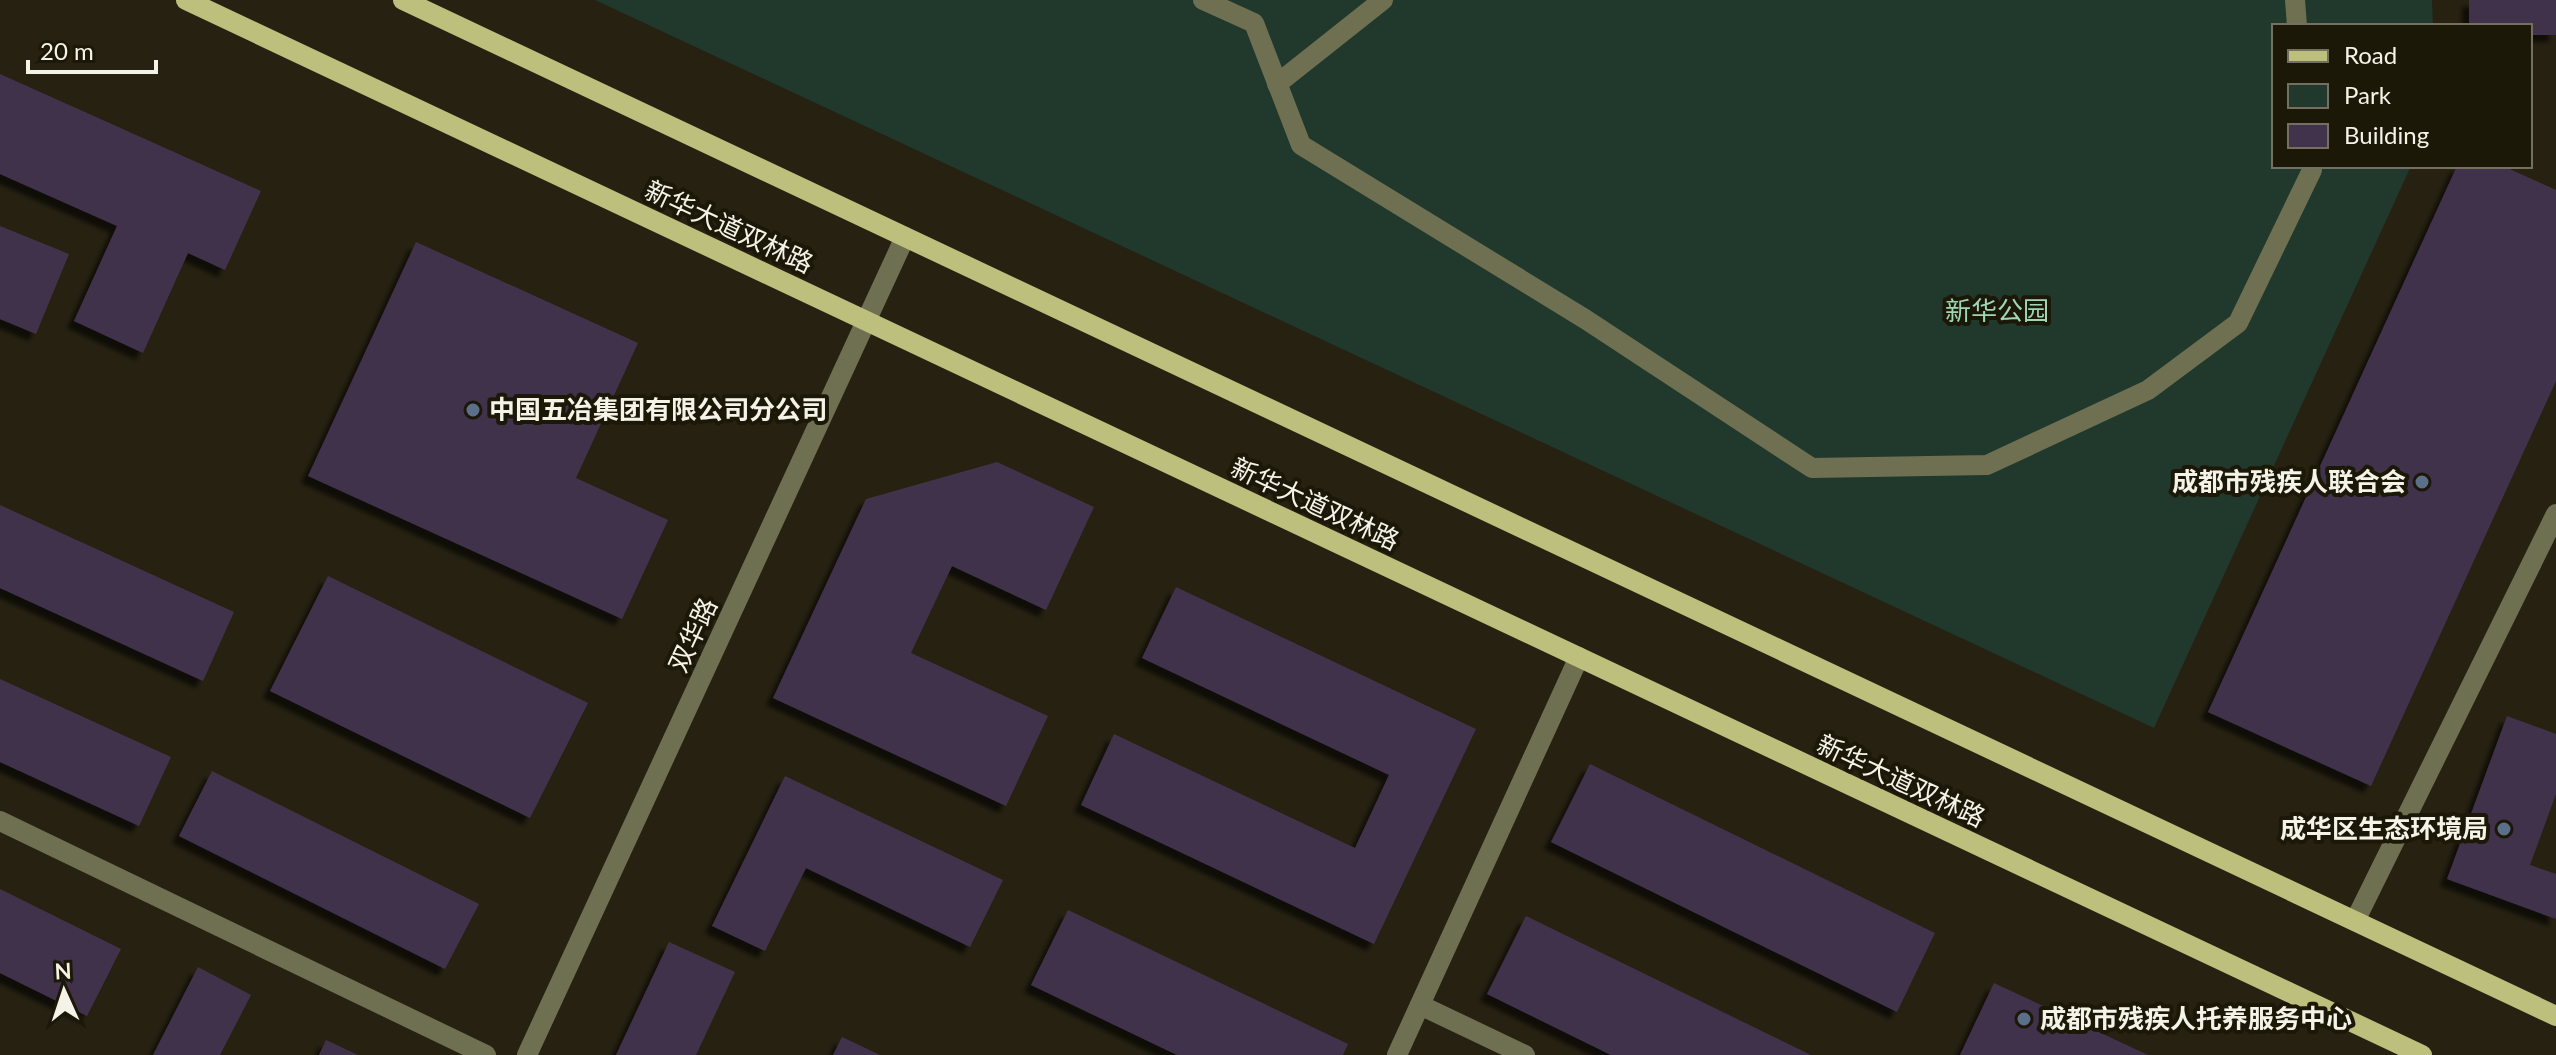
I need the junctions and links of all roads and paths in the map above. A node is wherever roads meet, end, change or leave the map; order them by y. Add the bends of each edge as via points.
1 (186, 0) edge
2 (403, 0) edge
3 (1203, 0) edge
4 (1383, 0) edge
5 (2295, 0) edge
6 (2297, 24) edge
7 (1277, 84) junction
8 (2312, 168) edge
9 (905, 237) junction
10 (865, 320) junction
11 (2556, 514) edge
12 (1579, 657) junction
13 (0, 821) edge
14 (2355, 921) junction
15 (1420, 1005) junction
16 (2556, 1016) edge
17 (486, 1055) edge
18 (527, 1055) edge
19 (1397, 1055) edge
20 (1525, 1055) edge
21 (2422, 1055) edge

1 - 10 main road, 新华大道双林路
2 - 9 main road
3 - 7 street via 1254,23
4 - 7 street
5 - 6 street
7 - 8 street via 1301,145 1585,319 1812,468 1987,465 2148,390 2238,323
9 - 10 street, 双华路
9 - 14 main road
10 - 12 main road, 新华大道双林路
10 - 18 street, 双华路
11 - 14 street
12 - 15 street
12 - 21 main road, 新华大道双林路
13 - 17 street
14 - 16 main road
15 - 19 street
15 - 20 street

